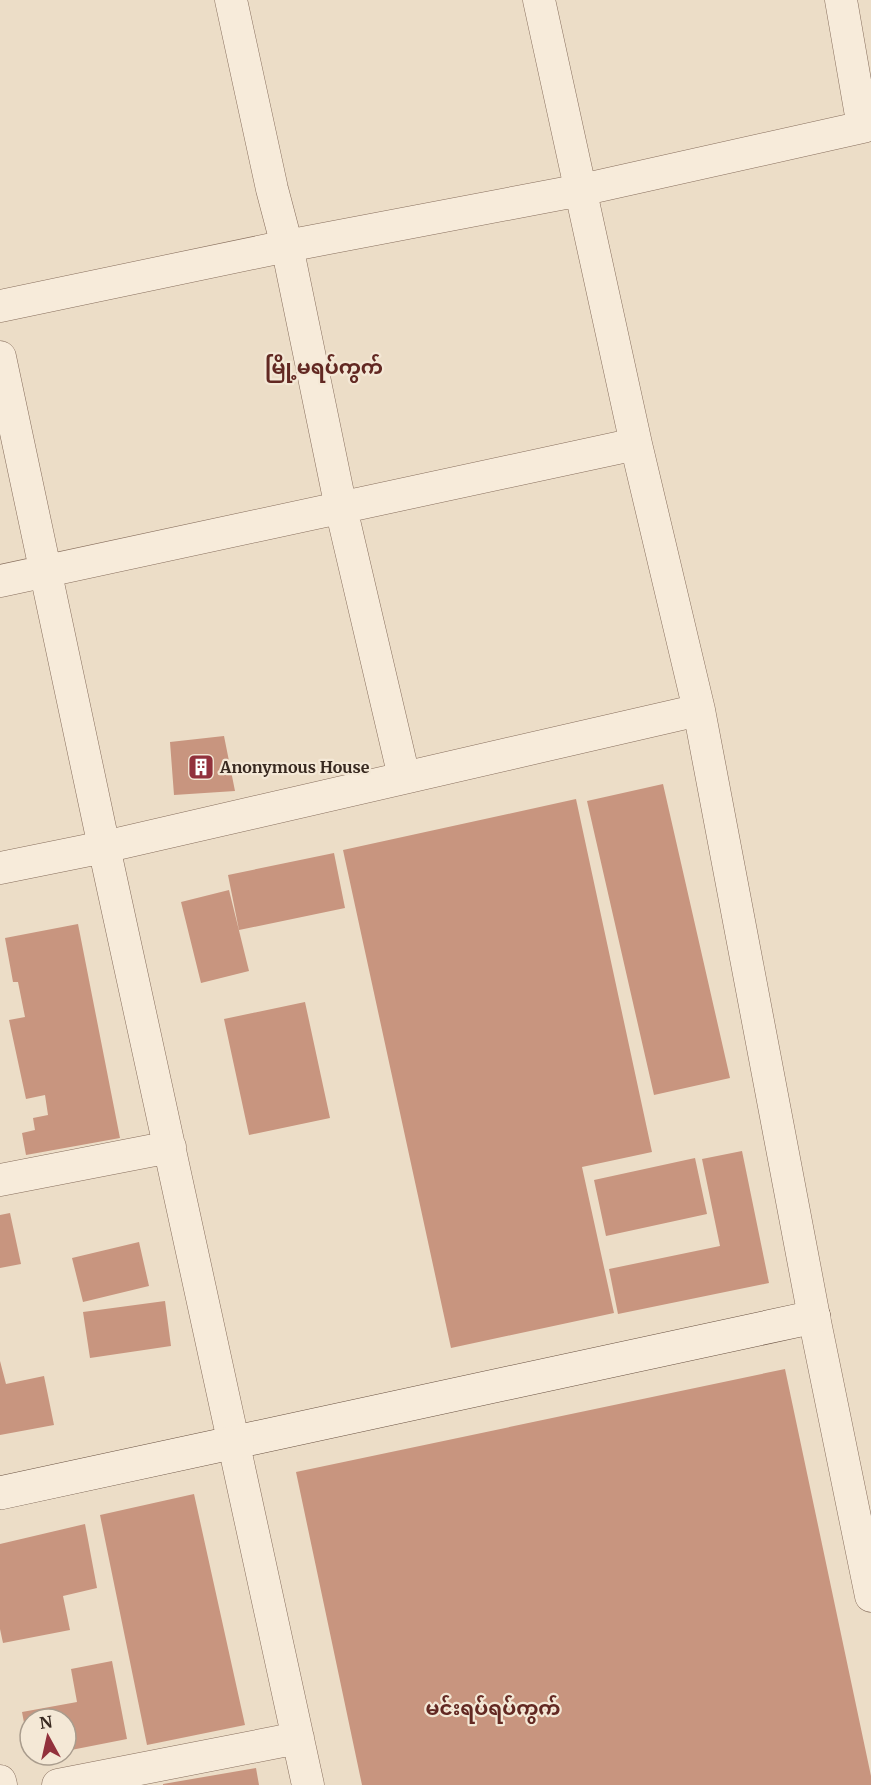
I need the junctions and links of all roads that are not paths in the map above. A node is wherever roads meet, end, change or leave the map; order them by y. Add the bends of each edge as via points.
1 (231, 0) edge
2 (539, 0) edge
3 (841, 0) edge
4 (581, 190) junction
5 (287, 246) junction
6 (0, 306) edge
7 (0, 357) edge
8 (636, 444) junction
9 (341, 508) junction
10 (46, 571) junction
11 (0, 581) edge
12 (699, 710) junction
13 (404, 777) junction
14 (104, 847) junction
15 (0, 868) edge
16 (170, 1148) junction
17 (0, 1180) edge
18 (814, 1317) junction
19 (235, 1441) junction
20 (0, 1493) edge
21 (871, 1596) edge
22 (298, 1738) junction
23 (58, 1785) edge
24 (308, 1785) edge

1 - 5 street
2 - 4 street
3 - 4 street via 864,127
4 - 5 street
4 - 8 street
5 - 6 street
5 - 9 street
7 - 10 street
8 - 9 street
8 - 12 street
9 - 10 street
9 - 13 street
10 - 11 street
10 - 14 street
12 - 13 street
12 - 18 street
13 - 14 street
14 - 15 street
14 - 16 street
16 - 17 street
16 - 19 street
18 - 19 street
18 - 21 street
19 - 20 street
19 - 22 street
22 - 23 street
22 - 24 street

